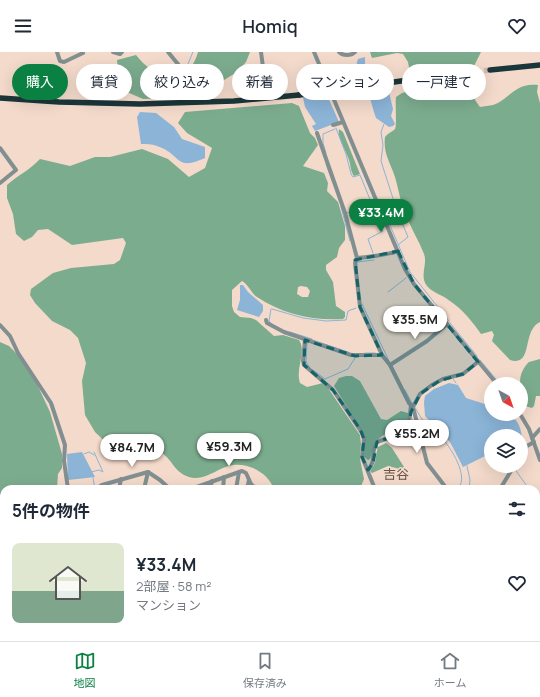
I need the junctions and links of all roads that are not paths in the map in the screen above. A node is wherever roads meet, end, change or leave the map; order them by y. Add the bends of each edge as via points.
1 (57, 52) edge
2 (82, 52) edge
3 (113, 52) edge
4 (122, 52) edge
5 (168, 52) edge
6 (261, 52) edge
7 (314, 52) edge
8 (339, 52) edge
9 (355, 52) edge
10 (178, 64) edge
11 (263, 64) edge
12 (540, 65) edge
13 (490, 70) tunnel mouth
14 (402, 81) tunnel mouth
15 (288, 96) edge
16 (0, 98) edge
17 (242, 100) edge
18 (343, 122) junction
19 (333, 125) dead end
20 (317, 133) dead end
21 (0, 148) edge
22 (0, 183) edge
23 (398, 251) junction
24 (357, 258) junction
25 (266, 320) dead end
26 (447, 324) junction
27 (0, 325) edge
28 (305, 340) junction
29 (382, 355) junction
30 (478, 362) junction
31 (390, 365) junction
32 (491, 377) edge
33 (412, 406) junction
34 (524, 421) edge
35 (540, 429) edge
36 (533, 440) junction
37 (528, 445) edge
38 (540, 460) edge
39 (368, 470) junction
40 (148, 472) junction
41 (239, 472) junction
42 (510, 473) edge
43 (224, 477) junction
44 (121, 479) junction
45 (249, 480) junction
46 (212, 481) junction
47 (67, 485) edge
48 (103, 485) edge
49 (120, 485) edge
50 (145, 485) edge
51 (165, 485) edge
52 (202, 485) edge
53 (211, 485) edge
54 (223, 485) edge
55 (237, 485) edge
56 (248, 485) edge
57 (253, 485) edge
58 (374, 485) edge
59 (444, 485) edge
60 (502, 485) edge

1 - 2 street via 60,61 64,62
3 - 4 street
5 - 10 street
6 - 11 street
7 - 18 street
8 - 9 street via 349,55
12 - 13 highway
14 - 15 highway, bridge
16 - 17 highway via 140,104
18 - 19 street
18 - 23 street
20 - 24 street via 345,213
21 - 22 street via 16,170
23 - 24 street via 386,256
23 - 26 street via 414,284
24 - 29 street via 355,263 360,307
25 - 28 street via 284,332
26 - 30 street
26 - 31 street via 428,341
27 - 47 street via 10,336 18,353 51,403 65,445
28 - 29 street via 355,356
28 - 39 street via 304,365 333,390 360,429 364,439 362,456
29 - 31 street
30 - 32 street
30 - 33 street via 463,374 443,379 427,388
31 - 33 street
33 - 39 street via 409,424 397,435 377,442 373,463
33 - 59 street via 427,463
34 - 36 street
35 - 36 street
36 - 37 street
36 - 38 street
39 - 58 street
40 - 44 street
40 - 50 street
40 - 51 street
41 - 43 street
41 - 45 street via 246,473
41 - 55 street
42 - 60 street
43 - 46 street
43 - 54 street
44 - 48 street
44 - 49 street
45 - 56 street
45 - 57 street
46 - 52 street
46 - 53 street

